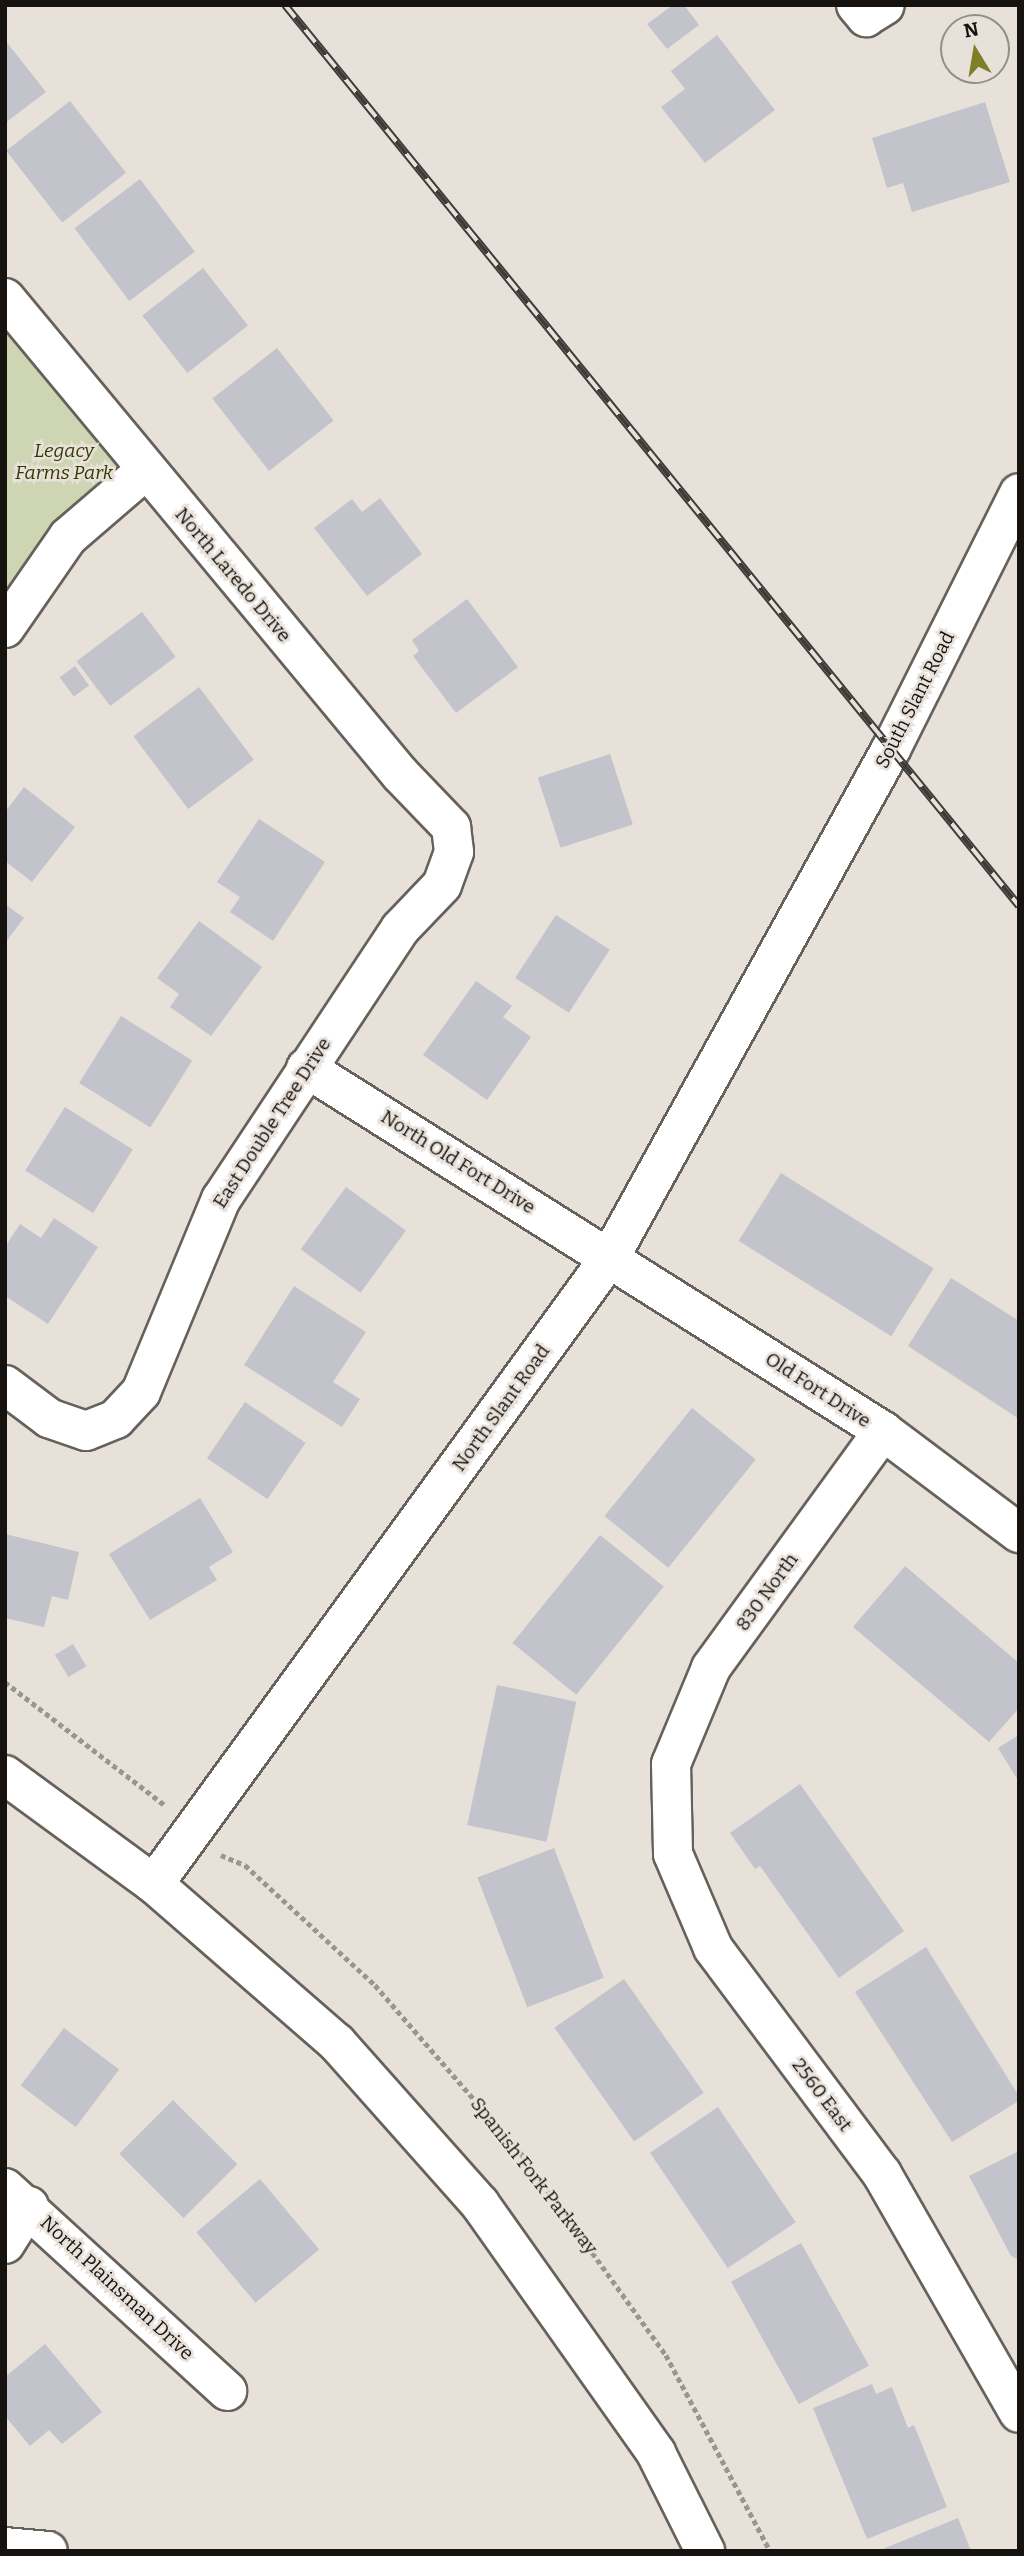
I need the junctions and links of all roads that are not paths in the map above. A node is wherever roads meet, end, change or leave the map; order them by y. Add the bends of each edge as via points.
1 (5, 298) edge
2 (146, 470) junction
3 (1019, 493) edge
4 (5, 628) edge
5 (454, 852) joint
6 (804, 904) joint
7 (306, 1068) junction
8 (610, 1257) junction
9 (5, 1385) edge
10 (883, 1431) junction
11 (1019, 1533) edge
12 (671, 1764) joint
13 (5, 1775) edge
14 (154, 1884) junction
15 (17, 2197) edge
16 (5, 2244) edge
17 (227, 2391) dead end
18 (1019, 2413) edge
19 (5, 2547) edge
20 (48, 2551) edge
21 (705, 2551) edge

1 - 2 street, North Laredo Drive
2 - 4 street via 68,537
2 - 5 street, North Laredo Drive via 400,774 451,827
3 - 6 street, South Slant Road via 891,749
5 - 7 street, East Double Tree Drive via 442,885 400,929
6 - 8 street, North Slant Road via 674,1151
7 - 8 street, North Old Fort Drive
7 - 9 street, East Double Tree Drive via 221,1199 141,1392 116,1419 86,1431 49,1418
8 - 10 street, Old Fort Drive
8 - 14 street, North Slant Road
10 - 11 street, Old Fort Drive
10 - 12 street, 830 North via 711,1668
12 - 18 street, 2560 East via 673,1854 713,1948 882,2174
13 - 14 street
14 - 21 street via 337,2043 480,2204 656,2453
15 - 16 street
15 - 17 street, North Plainsman Drive
19 - 20 street

